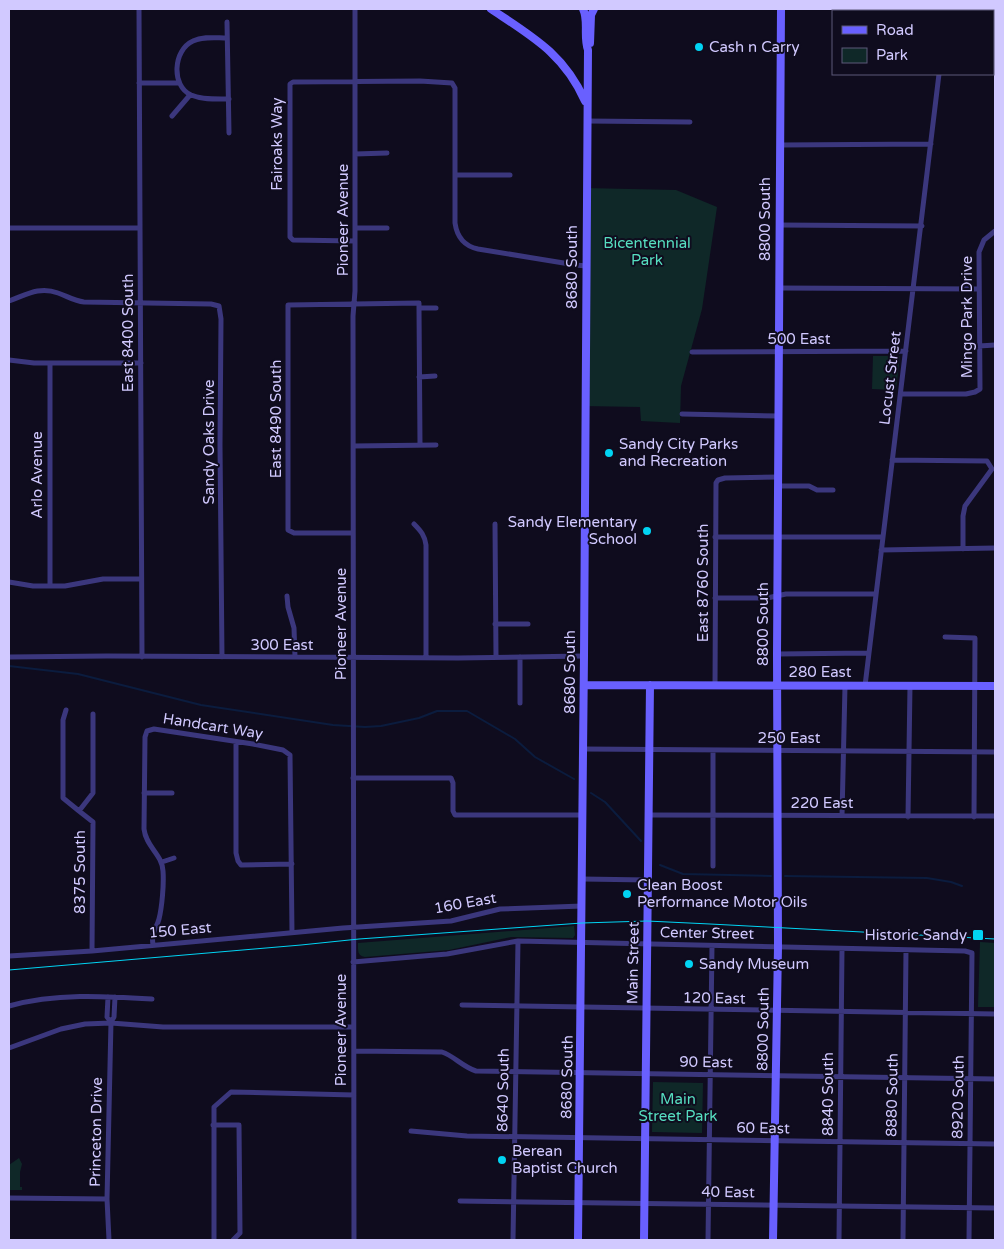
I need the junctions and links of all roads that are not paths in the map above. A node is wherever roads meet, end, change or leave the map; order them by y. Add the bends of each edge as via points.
1 (139, 9) edge
2 (355, 9) edge
3 (491, 9) edge
4 (583, 9) edge
5 (594, 9) edge
6 (780, 9) edge
7 (228, 22) dead end
8 (227, 38) junction
9 (588, 50) junction
10 (939, 75) edge
11 (355, 81) junction
12 (139, 83) junction
13 (178, 83) junction
14 (190, 95) junction
15 (229, 99) junction
16 (586, 103) junction
17 (172, 116) dead end
18 (587, 121) junction
19 (690, 122) dead end
20 (230, 133) dead end
21 (931, 144) junction
22 (780, 145) junction
23 (355, 154) junction
24 (387, 154) dead end
25 (510, 175) dead end
26 (455, 176) junction
27 (779, 225) junction
28 (922, 226) junction
29 (9, 228) edge
30 (139, 228) junction
31 (355, 228) junction
32 (387, 228) dead end
33 (995, 231) edge
34 (355, 241) junction
35 (586, 266) junction
36 (779, 288) junction
37 (914, 289) junction
38 (979, 289) junction
39 (9, 301) edge
40 (140, 303) junction
41 (354, 303) junction
42 (419, 308) junction
43 (436, 308) dead end
44 (979, 346) junction
45 (995, 346) edge
46 (906, 351) junction
47 (692, 352) dead end
48 (778, 352) junction
49 (9, 360) edge
50 (50, 363) junction
51 (140, 363) junction
52 (419, 376) junction
53 (436, 376) dead end
54 (901, 394) junction
55 (682, 414) dead end
56 (778, 416) junction
57 (420, 445) junction
58 (436, 445) dead end
59 (353, 446) junction
60 (892, 460) junction
61 (778, 482) junction
62 (833, 490) dead end
63 (414, 524) dead end
64 (495, 524) dead end
65 (353, 533) junction
66 (715, 537) junction
67 (777, 537) junction
68 (883, 537) junction
69 (995, 548) edge
70 (963, 549) junction
71 (881, 550) junction
72 (141, 579) junction
73 (9, 582) edge
74 (50, 586) junction
75 (876, 594) junction
76 (777, 595) junction
77 (286, 596) dead end
78 (715, 598) junction
79 (495, 624) junction
80 (528, 624) dead end
81 (944, 637) dead end
82 (869, 653) junction
83 (776, 654) junction
84 (584, 656) junction
85 (9, 657) edge
86 (142, 657) junction
87 (222, 657) junction
88 (295, 657) junction
89 (426, 657) junction
90 (496, 657) junction
91 (520, 657) junction
92 (354, 658) junction
93 (584, 685) junction
94 (650, 685) junction
95 (715, 686) junction
96 (777, 686) junction
97 (844, 686) junction
98 (865, 686) junction
99 (910, 686) junction
100 (975, 686) junction
101 (995, 686) edge
102 (520, 704) dead end
103 (66, 710) dead end
104 (93, 714) dead end
105 (236, 743) junction
106 (583, 749) junction
107 (649, 750) junction
108 (713, 750) junction
109 (777, 751) junction
110 (843, 751) junction
111 (909, 751) junction
112 (974, 751) junction
113 (995, 752) edge
114 (353, 778) junction
115 (144, 793) junction
116 (172, 793) dead end
117 (79, 811) junction
118 (582, 815) junction
119 (648, 815) junction
120 (713, 815) junction
121 (777, 816) junction
122 (842, 816) junction
123 (908, 816) junction
124 (974, 816) junction
125 (995, 816) edge
126 (174, 858) dead end
127 (162, 862) junction
128 (292, 864) junction
129 (712, 866) dead end
130 (582, 879) junction
131 (648, 880) junction
132 (582, 906) junction
133 (353, 928) junction
134 (292, 933) junction
135 (518, 941) junction
136 (582, 942) junction
137 (647, 944) junction
138 (152, 945) junction
139 (712, 946) junction
140 (778, 947) junction
141 (842, 948) junction
142 (906, 950) junction
143 (92, 951) junction
144 (972, 953) joint
145 (9, 956) edge
146 (353, 962) junction
147 (108, 997) junction
148 (115, 998) junction
149 (152, 999) dead end
150 (462, 1005) dead end
151 (9, 1006) edge
152 (516, 1007) junction
153 (581, 1008) junction
154 (646, 1009) junction
155 (711, 1010) junction
156 (777, 1011) junction
157 (841, 1012) junction
158 (906, 1013) junction
159 (971, 1014) junction
160 (995, 1014) edge
161 (111, 1023) junction
162 (353, 1028) junction
163 (9, 1048) edge
164 (354, 1051) junction
165 (516, 1072) junction
166 (581, 1073) junction
167 (646, 1074) junction
168 (710, 1075) junction
169 (776, 1076) junction
170 (841, 1077) junction
171 (905, 1078) junction
172 (970, 1079) junction
173 (995, 1079) edge
174 (354, 1094) junction
175 (213, 1125) junction
176 (411, 1131) dead end
177 (514, 1137) junction
178 (580, 1138) junction
179 (645, 1138) junction
180 (710, 1140) junction
181 (775, 1140) junction
182 (840, 1141) junction
183 (904, 1142) junction
184 (970, 1143) junction
185 (995, 1144) edge
186 (9, 1198) edge
187 (107, 1199) junction
188 (460, 1201) dead end
189 (514, 1202) junction
190 (579, 1202) junction
191 (644, 1203) junction
192 (709, 1204) junction
193 (774, 1205) junction
194 (840, 1206) junction
195 (904, 1207) junction
196 (969, 1208) junction
197 (995, 1208) edge
198 (109, 1240) edge
199 (214, 1240) edge
200 (233, 1240) edge
201 (354, 1240) edge
202 (513, 1240) edge
203 (578, 1240) edge
204 (644, 1240) edge
205 (708, 1240) edge
206 (773, 1240) edge
207 (839, 1240) edge
208 (903, 1240) edge
209 (969, 1240) edge

1 - 12 street, East 8400 South
2 - 11 street, Pioneer Avenue
3 - 16 street via 556,56 572,74
4 - 9 street
5 - 9 street
6 - 22 street, 8800 South
7 - 8 street
8 - 13 street via 195,40 183,48 178,59
8 - 15 street
9 - 16 street, 8680 South
10 - 21 street, Locust Street
11 - 23 street, Pioneer Avenue
11 - 26 street via 452,83 455,88
11 - 34 street, Fairoaks Way via 290,84 291,239
12 - 13 street
12 - 30 street, East 8400 South
13 - 14 street
14 - 15 street
14 - 17 street
15 - 20 street
16 - 18 street, 8680 South
18 - 19 street
18 - 35 street, 8680 South
21 - 22 street
21 - 28 street, Locust Street
22 - 27 street, 8800 South
23 - 24 street
23 - 31 street, Pioneer Avenue
25 - 26 street
26 - 35 street via 455,223 464,243 473,248
27 - 28 street
27 - 36 street, 8800 South
28 - 37 street, Locust Street
29 - 30 street
30 - 40 street, East 8400 South
31 - 32 street
31 - 34 street, Pioneer Avenue
33 - 38 street, Mingo Park Drive via 984,240 979,252
34 - 41 street, Pioneer Avenue
35 - 84 street, 8680 South
36 - 37 street
36 - 48 street, 8800 South
37 - 38 street
37 - 46 street, Locust Street
38 - 44 street, Mingo Park Drive
39 - 40 street via 42,290 84,302
40 - 51 street, East 8400 South
40 - 87 street, Sandy Oaks Drive via 210,304 219,306 220,310
41 - 42 street via 419,303
41 - 59 street, Pioneer Avenue
41 - 65 street, East 8490 South via 288,304 288,530
42 - 43 street
42 - 52 street
44 - 45 street
44 - 54 street, Mingo Park Drive via 980,389 962,394
46 - 48 street, 500 East
46 - 54 street, Locust Street
47 - 48 street, 500 East
48 - 56 street, 8800 South
49 - 50 street
50 - 51 street
50 - 74 street, Arlo Avenue
51 - 72 street, East 8400 South
52 - 53 street
52 - 57 street
54 - 60 street, Locust Street
55 - 56 street
56 - 61 street, 8800 South
57 - 58 street
57 - 59 street
59 - 65 street, Pioneer Avenue
60 - 68 street, Locust Street
60 - 70 street via 987,461 992,469 965,506
61 - 62 street
61 - 66 street, East 8760 South via 718,480
61 - 67 street, 8800 South
63 - 89 street via 425,538 426,545
64 - 79 street
65 - 92 street, Pioneer Avenue
66 - 67 street
66 - 78 street, East 8760 South
67 - 68 street
67 - 76 street, 8800 South
68 - 71 street, Locust Street
69 - 70 street
70 - 71 street
71 - 75 street, Locust Street
72 - 74 street via 103,579
72 - 86 street, East 8400 South
73 - 74 street via 23,586
75 - 76 street
75 - 82 street, Locust Street
76 - 78 street via 767,598
76 - 83 street, 8800 South
77 - 88 street via 294,628
78 - 95 street, East 8760 South
79 - 80 street
79 - 90 street
81 - 100 street via 975,638
82 - 83 street
82 - 98 street, Locust Street
83 - 96 street, 8800 South
84 - 91 street, 300 East
84 - 93 street, 8680 South
85 - 86 street, 300 East
86 - 87 street, 300 East
87 - 88 street, 300 East
88 - 92 street, 300 East
89 - 90 street, 300 East
89 - 92 street, 300 East
90 - 91 street, 300 East
91 - 102 street
92 - 114 street, Pioneer Avenue
93 - 94 street, 280 East
93 - 106 street, 8680 South
94 - 95 street, 280 East
94 - 107 street, Main Street
95 - 96 street, 280 East
96 - 97 street, 280 East
96 - 109 street, 8800 South
97 - 98 street, 280 East
97 - 110 street
98 - 99 street, 280 East
99 - 100 street, 280 East
99 - 111 street
100 - 101 street, 280 East
100 - 112 street
103 - 117 street via 63,720 63,798
104 - 117 street, 8375 South via 93,793
105 - 115 street, Handcart Way via 147,730
105 - 128 street, Handcart Way via 290,754
105 - 128 street via 238,862 242,865
106 - 107 street, 250 East
106 - 118 street, 8680 South
107 - 108 street, 250 East
107 - 119 street, Main Street
108 - 109 street, 250 East
108 - 120 street
109 - 110 street, 250 East
109 - 121 street, 8800 South
110 - 111 street, 250 East
110 - 122 street
111 - 112 street, 250 East
111 - 123 street
112 - 113 street, 250 East
112 - 124 street
114 - 118 street via 451,778 455,815
114 - 133 street, Pioneer Avenue
115 - 116 street
115 - 127 street, Handcart Way via 145,835
117 - 143 street, 8375 South via 93,822
118 - 130 street, 8680 South
119 - 120 street, 220 East
119 - 131 street, Main Street
120 - 121 street, 220 East
120 - 129 street
121 - 122 street, 220 East
121 - 140 street, 8800 South
122 - 123 street, 220 East
123 - 124 street, 220 East
124 - 125 street, 220 East
126 - 127 street
127 - 138 street via 159,917 152,934
128 - 134 street
130 - 131 street
130 - 132 street, 8680 South
131 - 137 street, Main Street
132 - 133 street, 160 East via 500,909 450,921
132 - 136 street, 8680 South
133 - 134 street, 150 East
133 - 146 street, Pioneer Avenue
134 - 138 street, 150 East
135 - 136 street, Center Street
135 - 146 street, Center Street via 447,954
135 - 152 street, 8640 South
136 - 137 street, Center Street
136 - 153 street, 8680 South
137 - 139 street, Center Street
137 - 154 street, Main Street
138 - 143 street, 150 East
139 - 140 street, Center Street
139 - 155 street
140 - 141 street, Center Street
140 - 156 street, 8800 South
141 - 142 street, Center Street
141 - 157 street, 8840 South
142 - 144 street, Center Street
142 - 158 street, 8880 South
143 - 145 street, 150 East
144 - 159 street, 8920 South
146 - 162 street, Pioneer Avenue
147 - 148 street
147 - 151 street via 51,998
147 - 161 street via 107,1017
148 - 149 street
148 - 161 street
150 - 152 street, 120 East
152 - 153 street, 120 East
152 - 165 street, 8640 South
153 - 154 street, 120 East
153 - 166 street, 8680 South
154 - 155 street, 120 East
154 - 167 street, Main Street
155 - 156 street, 120 East
155 - 168 street
156 - 157 street, 120 East
156 - 169 street, 8800 South
157 - 158 street, 120 East
157 - 170 street, 8840 South
158 - 159 street, 120 East
158 - 171 street, 8880 South
159 - 160 street, 120 East
159 - 172 street, 8920 South
161 - 162 street via 163,1027
161 - 163 street via 73,1026
161 - 187 street, Princeton Drive
162 - 164 street, Pioneer Avenue
164 - 165 street, 90 East via 442,1052 476,1072
164 - 174 street, Pioneer Avenue
165 - 166 street, 90 East
165 - 177 street, 8640 South
166 - 167 street, 90 East
166 - 178 street, 8680 South
167 - 168 street, 90 East
167 - 179 street, Main Street
168 - 169 street, 90 East
168 - 180 street
169 - 170 street, 90 East
169 - 181 street, 8800 South
170 - 171 street, 90 East
170 - 182 street, 8840 South
171 - 172 street, 90 East
171 - 183 street, 8880 South
172 - 173 street, 90 East
172 - 184 street, 8920 South
174 - 175 street via 230,1092 214,1107
174 - 201 street, Pioneer Avenue
175 - 199 street
175 - 200 street via 240,1125 240,1233
176 - 177 street, 60 East
177 - 178 street, 60 East
177 - 189 street, 8640 South
178 - 179 street, 60 East
178 - 190 street, 8680 South
179 - 180 street, 60 East
179 - 191 street, Main Street
180 - 181 street, 60 East
180 - 192 street
181 - 182 street, 60 East
181 - 193 street, 8800 South
182 - 183 street, 60 East
182 - 194 street, 8840 South
183 - 184 street, 60 East
183 - 195 street, 8880 South
184 - 185 street, 60 East
184 - 196 street, 8920 South
186 - 187 street
187 - 198 street, Princeton Drive
188 - 189 street, 40 East
189 - 190 street, 40 East
189 - 202 street, 8640 South
190 - 191 street, 40 East
190 - 203 street, 8680 South
191 - 192 street, 40 East
191 - 204 street, Main Street
192 - 193 street, 40 East
192 - 205 street
193 - 194 street, 40 East
193 - 206 street, 8800 South
194 - 195 street, 40 East
194 - 207 street, 8840 South
195 - 196 street, 40 East
195 - 208 street, 8880 South
196 - 197 street, 40 East
196 - 209 street, 8920 South

